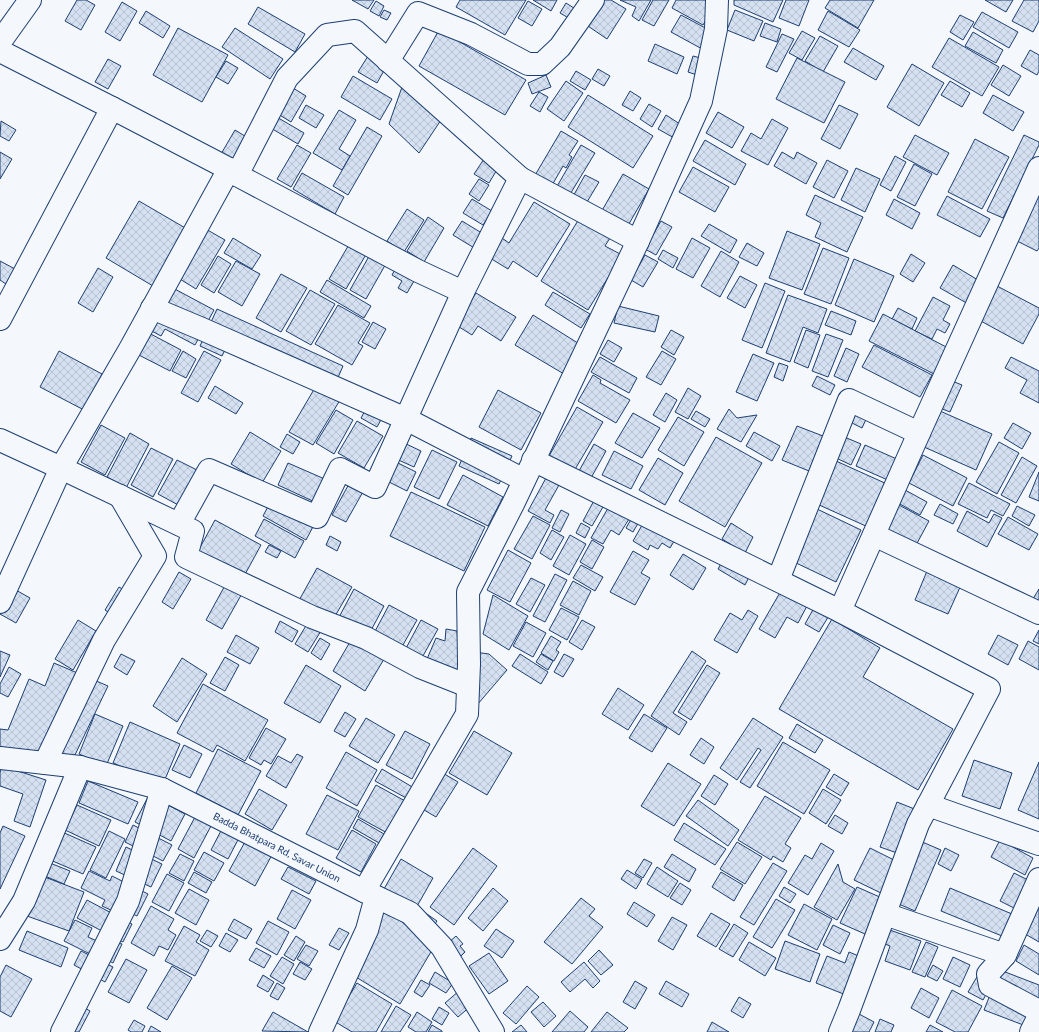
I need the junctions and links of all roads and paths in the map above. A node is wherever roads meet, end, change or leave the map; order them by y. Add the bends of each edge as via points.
1 (30, 0) edge
2 (593, 0) edge
3 (716, 0) edge
4 (0, 42) edge
5 (0, 51) edge
6 (388, 61) junction
7 (112, 108) junction
8 (1039, 168) edge
9 (233, 172) junction
10 (520, 178) junction
11 (638, 241) junction
12 (462, 292) junction
13 (152, 308) junction
14 (0, 319) edge
15 (406, 419) junction
16 (919, 433) junction
17 (0, 440) edge
18 (533, 460) junction
19 (61, 468) junction
20 (524, 480) junction
21 (120, 496) junction
22 (179, 524) junction
23 (874, 535) junction
24 (778, 580) junction
25 (0, 602) edge
26 (840, 611) junction
27 (1039, 613) edge
28 (468, 686) junction
29 (0, 758) edge
30 (45, 763) junction
31 (80, 767) junction
32 (162, 789) junction
33 (928, 805) junction
34 (1039, 844) edge
35 (1039, 879) edge
36 (370, 894) junction
37 (884, 914) junction
38 (0, 939) edge
39 (1005, 955) junction
40 (1039, 1011) edge
41 (1039, 1016) edge
42 (62, 1032) edge
43 (320, 1032) edge
44 (493, 1032) edge
45 (840, 1032) edge
46 (1031, 1032) edge

1 - 4 street
2 - 6 street via 560,47 542,64 528,64 471,34 418,13
3 - 11 street via 716,29 701,101
5 - 7 street
6 - 9 street via 355,31 327,35 287,78
6 - 10 street
7 - 9 street
7 - 14 street
8 - 16 street
9 - 12 street
9 - 13 street
10 - 11 street
10 - 12 street
11 - 18 street
12 - 15 street
13 - 15 street
13 - 19 street
15 - 20 street
15 - 22 street via 375,487 340,469 317,517 209,470
16 - 23 street
16 - 24 street via 849,400
17 - 19 street
18 - 20 street
18 - 24 street
19 - 21 street
19 - 25 street
20 - 28 street via 468,592
21 - 22 street
21 - 30 street via 155,556 104,640
22 - 28 street via 193,531 186,557 312,617 366,638 420,667
23 - 26 street
23 - 27 street
24 - 26 street
26 - 33 street via 989,689
28 - 36 street via 467,714
29 - 30 street, Badda Bhatpara Rd, Savar Union
30 - 31 street, Badda Bhatpara Rd, Savar Union
31 - 32 street, Badda Bhatpara Rd, Savar Union
31 - 38 street via 24,901
32 - 36 street, Badda Bhatpara Rd, Savar Union
32 - 42 street via 128,900
33 - 34 street
33 - 37 street via 918,824
35 - 39 street
36 - 43 street via 367,930
36 - 44 street, Badda Bhatpara Rd, Savar Union via 410,913 442,947
37 - 39 street
37 - 45 street
39 - 40 street via 988,974 990,985
41 - 46 street

